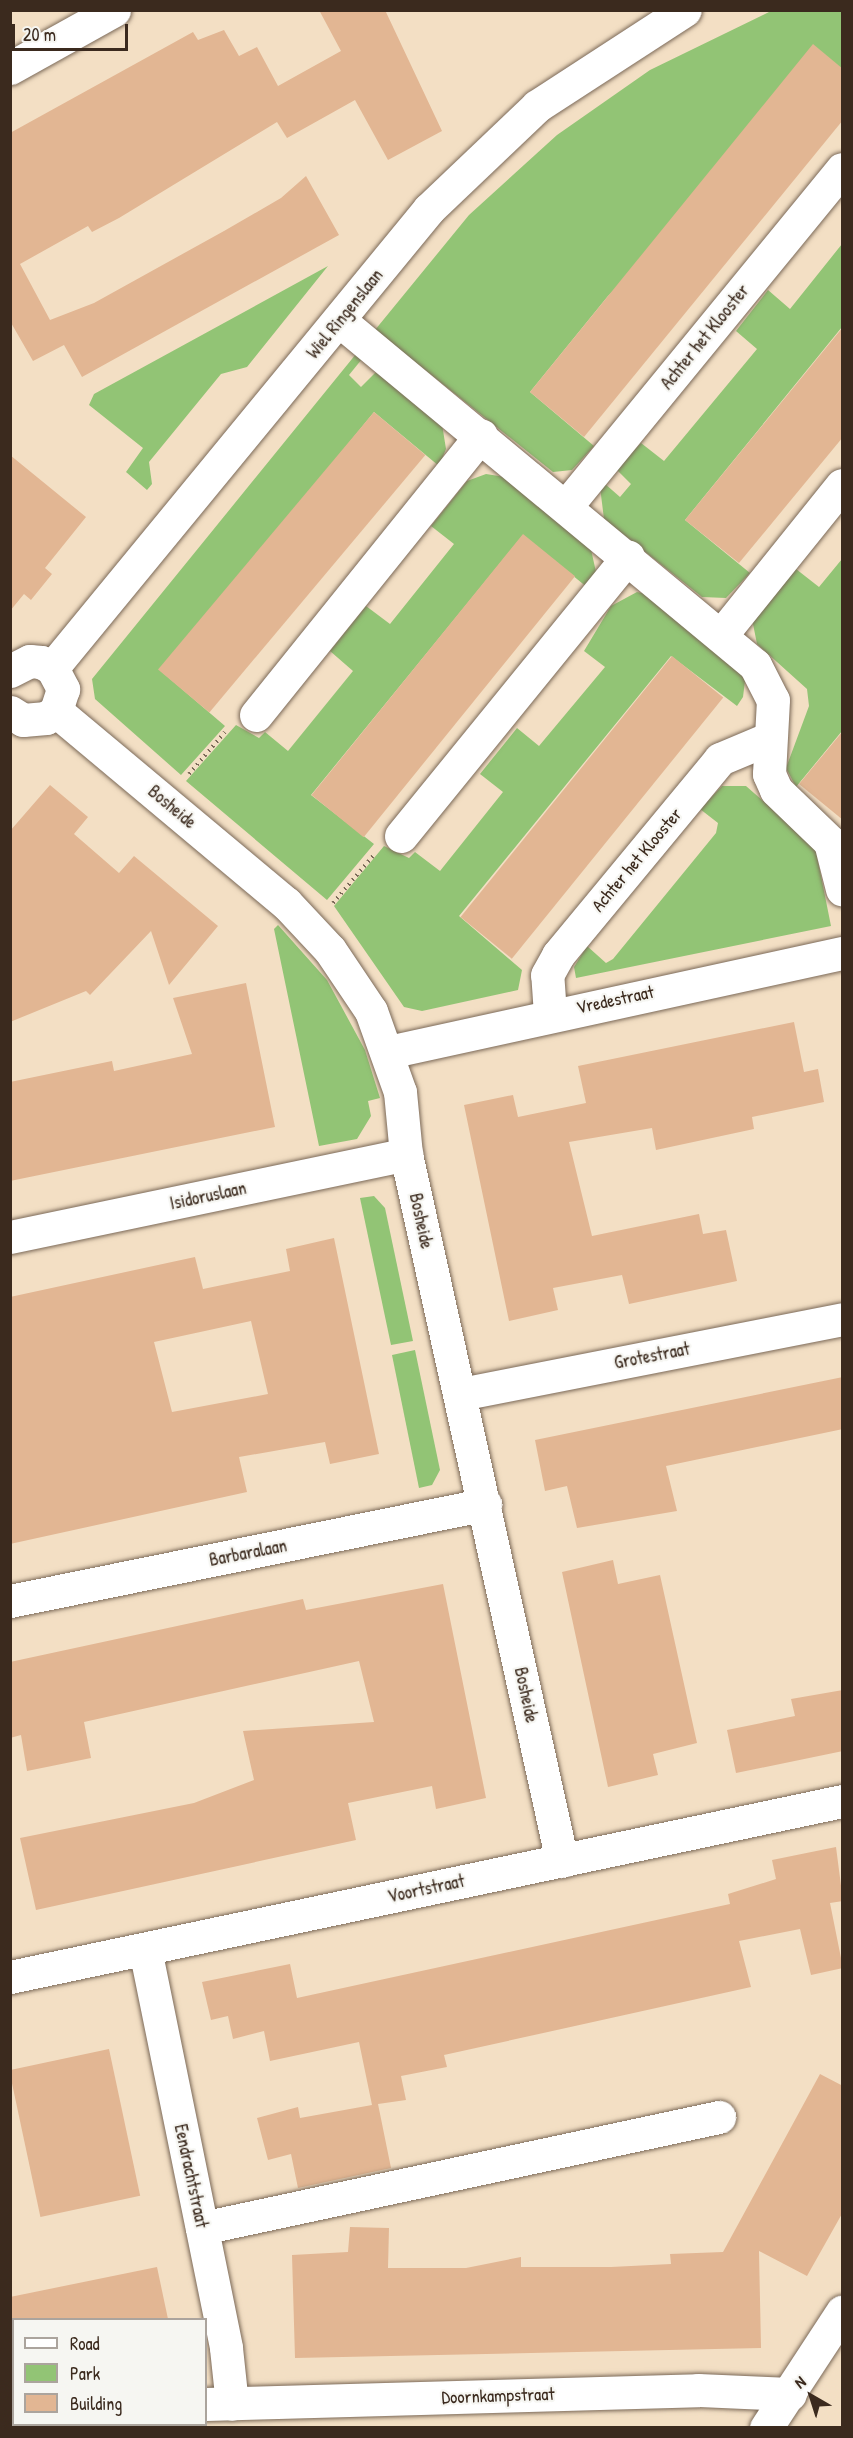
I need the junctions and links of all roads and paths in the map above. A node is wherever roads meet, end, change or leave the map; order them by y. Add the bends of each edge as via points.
1 (114, 10) edge
2 (686, 10) edge
3 (10, 68) edge
4 (843, 169) edge
5 (340, 321) junction
6 (481, 435) junction
7 (843, 485) edge
8 (567, 505) junction
9 (628, 557) junction
10 (722, 634) junction
11 (52, 668) junction
12 (10, 671) edge
13 (56, 711) junction
14 (11, 714) edge
15 (256, 715) joint
16 (770, 738) junction
17 (165, 801) junction
18 (400, 836) joint
19 (841, 871) edge
20 (312, 929) junction
21 (843, 953) edge
22 (550, 1014) junction
23 (388, 1052) junction
24 (406, 1154) junction
25 (10, 1237) edge
26 (843, 1318) edge
27 (461, 1394) junction
28 (485, 1504) junction
29 (10, 1601) edge
30 (843, 1801) edge
31 (562, 1861) junction
32 (145, 1949) junction
33 (10, 1977) edge
34 (718, 2117) dead end
35 (202, 2228) junction
36 (843, 2312) edge
37 (833, 2353) edge
38 (790, 2394) junction
39 (219, 2404) edge
40 (766, 2427) edge

1 - 3 street
2 - 5 street, Wiel Ringenslaan via 537,106 495,142 429,209
4 - 8 street, Achter het Klooster
5 - 6 street
5 - 11 street, Wiel Ringenslaan
6 - 8 street
6 - 15 street
7 - 10 street
8 - 9 street
9 - 10 street
9 - 18 street
10 - 16 street via 767,681 774,714
11 - 12 street via 30,661
11 - 13 street via 63,688
13 - 14 street via 35,722
13 - 17 street, Bosheide
15 - 17 path via 234,720
16 - 19 street via 766,759 776,790 816,825
16 - 22 street, Achter het Klooster via 720,759 558,956 547,975
17 - 20 street, Bosheide
18 - 20 path via 384,842
20 - 23 street, Bosheide via 347,972
21 - 22 street, Vredestraat
22 - 23 street, Vredestraat
23 - 24 street, Bosheide via 400,1092
24 - 25 street, Isidoruslaan
24 - 27 street, Bosheide
26 - 27 street, Grotestraat
27 - 28 street, Bosheide
28 - 29 street, Barbaralaan
28 - 31 street, Bosheide
30 - 31 street, Voortstraat
31 - 32 street, Voortstraat
32 - 33 street, Voortstraat
32 - 35 street, Eendrachtstraat
34 - 35 street
35 - 39 street, Eendrachtstraat
36 - 37 street
37 - 38 street
38 - 39 street, Doornkampstraat via 698,2390
38 - 40 street

